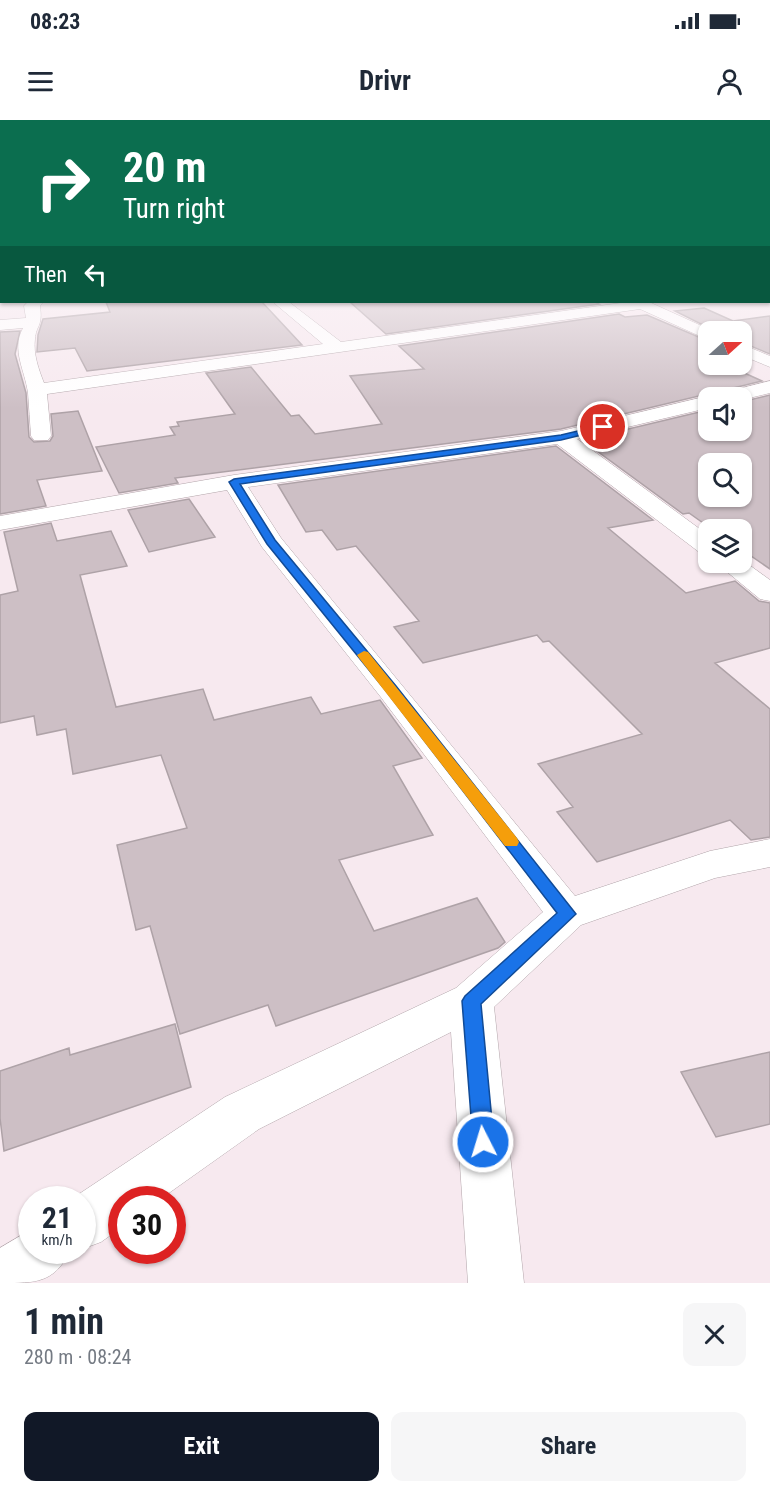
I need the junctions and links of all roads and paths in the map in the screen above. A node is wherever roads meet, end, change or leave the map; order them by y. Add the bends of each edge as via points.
1 (34, 303) edge
2 (281, 303) edge
3 (640, 303) edge
4 (34, 322) junction
5 (0, 325) edge
6 (698, 329) edge
7 (765, 339) dead end
8 (752, 341) edge
9 (337, 346) junction
10 (752, 354) edge
11 (770, 362) edge
12 (770, 387) edge
13 (37, 390) junction
14 (752, 391) edge
15 (698, 404) edge
16 (41, 436) dead end
17 (561, 438) junction
18 (234, 482) junction
19 (0, 523) edge
20 (698, 540) edge
21 (743, 573) edge
22 (770, 593) edge
23 (770, 854) edge
24 (567, 914) junction
25 (471, 1001) junction
26 (96, 1213) edge
27 (24, 1264) edge
28 (0, 1281) edge
29 (496, 1283) edge

1 - 4 street
2 - 9 street
3 - 6 street
3 - 9 street
4 - 5 street
4 - 13 street via 26,338
7 - 8 street
9 - 13 street
10 - 11 street
12 - 14 street
13 - 16 street
15 - 17 street
17 - 18 street
17 - 20 street
18 - 19 street
18 - 24 street via 271,542
21 - 22 street
23 - 24 street via 710,865
24 - 25 street
25 - 26 street via 242,1113
25 - 29 street
27 - 28 street

